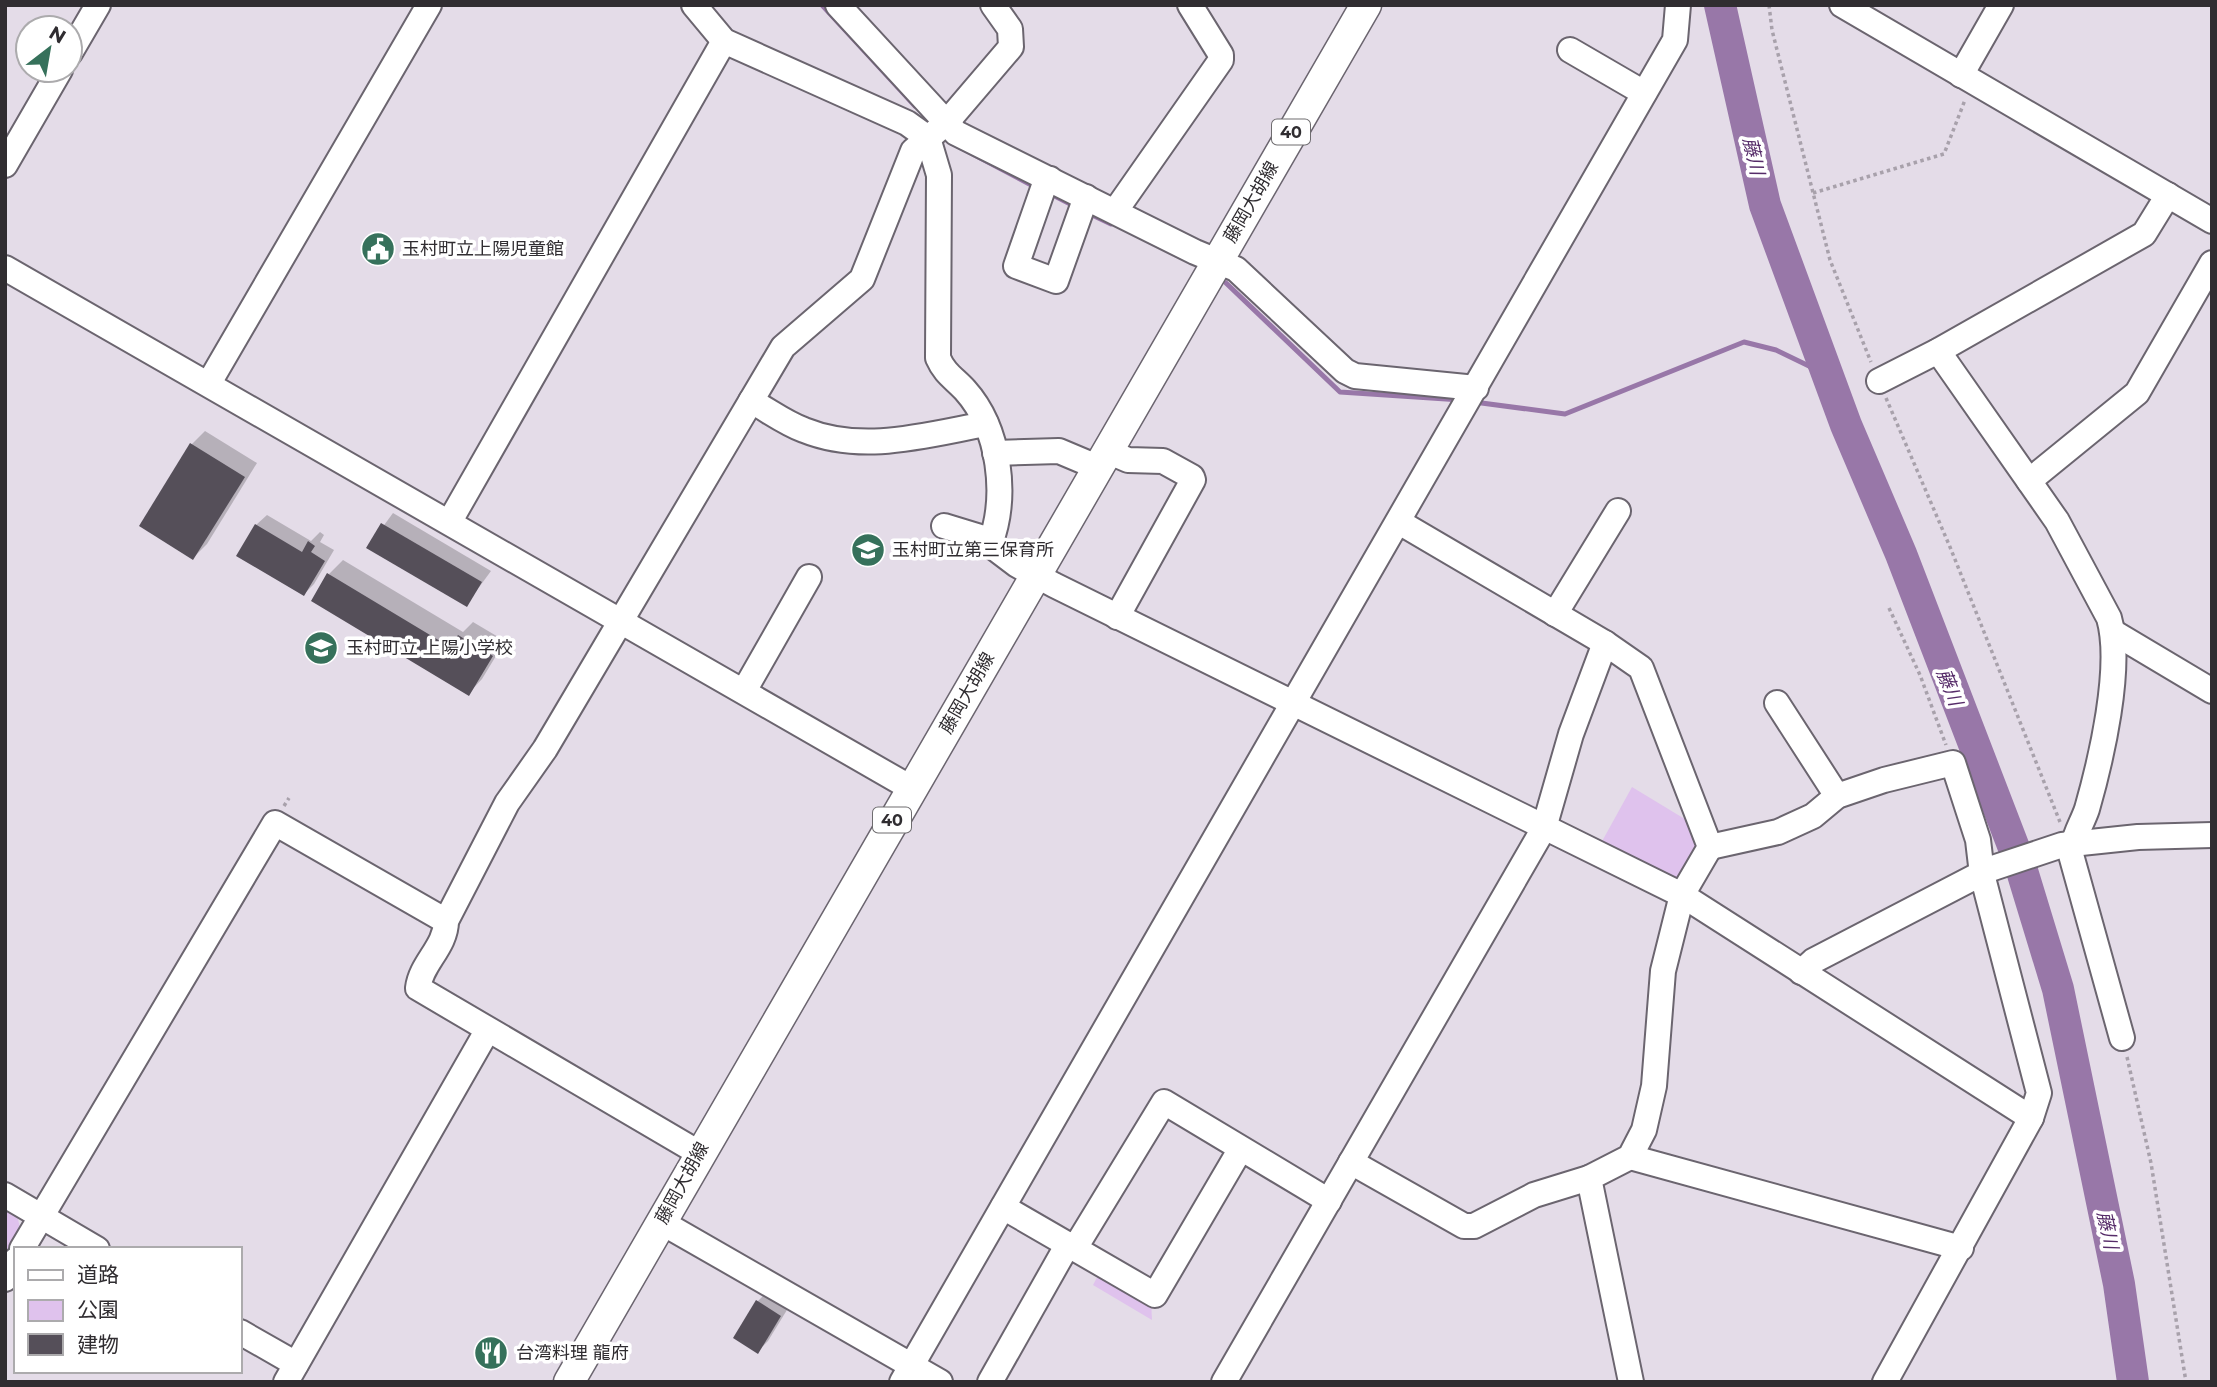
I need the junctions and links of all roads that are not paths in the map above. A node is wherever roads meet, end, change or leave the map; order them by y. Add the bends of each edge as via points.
1 (98, 5) edge
2 (429, 5) edge
3 (694, 5) edge
4 (838, 5) edge
5 (993, 5) edge
6 (1190, 5) edge
7 (1366, 5) edge
8 (1678, 5) edge
9 (1842, 5) edge
10 (2001, 5) edge
11 (84, 29) edge
12 (724, 41) junction
13 (1570, 50) dead end
14 (1966, 78) junction
15 (52, 84) edge
16 (1644, 93) junction
17 (937, 130) junction
18 (5, 165) edge
19 (1045, 186) junction
20 (2168, 195) junction
21 (1083, 206) junction
22 (1116, 210) junction
23 (2211, 218) edge
24 (1217, 260) junction
25 (2212, 263) edge
26 (5, 268) edge
27 (1938, 351) junction
28 (1879, 381) road end
29 (209, 383) junction
30 (1470, 398) junction
31 (751, 401) junction
32 (986, 424) junction
33 (995, 453) junction
34 (1102, 459) junction
35 (2029, 481) junction
36 (1618, 510) dead end
37 (450, 521) junction
38 (1399, 522) junction
39 (944, 526) dead end
40 (990, 544) junction
41 (1035, 575) junction
42 (809, 577) dead end
43 (1555, 614) junction
44 (1117, 617) junction
45 (621, 622) junction
46 (2113, 632) junction
47 (1605, 643) junction
48 (744, 691) junction
49 (2212, 691) edge
50 (1293, 703) junction
51 (1777, 703) dead end
52 (911, 789) junction
53 (1837, 796) junction
54 (1544, 828) junction
55 (2212, 835) edge
56 (2068, 844) junction
57 (1710, 847) junction
58 (1986, 872) junction
59 (1682, 895) junction
60 (446, 920) junction
61 (1801, 972) junction
62 (487, 1031) junction
63 (2122, 1038) road end
64 (2031, 1118) junction
65 (1240, 1150) junction
66 (699, 1153) junction
67 (1630, 1157) junction
68 (1351, 1162) junction
69 (1589, 1178) junction
70 (5, 1195) edge
71 (1329, 1201) junction
72 (1003, 1208) junction
73 (41, 1216) junction
74 (661, 1222) junction
75 (1072, 1246) junction
76 (23, 1247) edge
77 (94, 1247) edge
78 (1961, 1248) junction
79 (14, 1263) edge
80 (5, 1279) edge
81 (242, 1334) edge
82 (291, 1373) edge
83 (907, 1374) edge
84 (569, 1382) edge
85 (940, 1382) edge
86 (990, 1382) edge
87 (1224, 1382) edge
88 (1631, 1382) edge
89 (1885, 1382) edge

1 - 11 street
2 - 29 street
3 - 12 street
4 - 17 street
5 - 17 street via 1010,29 1011,47
6 - 22 street via 1221,60
7 - 24 main road, 藤岡大胡線 / 40
8 - 16 street via 1675,40
9 - 14 street
10 - 14 street
12 - 17 street via 907,123
12 - 37 street
13 - 16 street
14 - 20 street
15 - 18 street
16 - 30 street
17 - 19 street via 956,133
17 - 31 street via 913,151 862,279 783,347
17 - 32 street via 938,358 945,374 965,390
19 - 21 street
19 - 21 street via 1016,266 1056,281
20 - 23 street
20 - 27 street via 2144,234
21 - 22 street
22 - 24 street
24 - 30 street via 1236,269 1345,371
24 - 34 main road, 藤岡大胡線 / 40
25 - 35 street via 2137,393
26 - 29 street
27 - 28 street
27 - 35 street
29 - 37 street
30 - 38 street
31 - 32 street via 802,430 844,440 893,441
31 - 45 street
32 - 33 street
33 - 34 street via 1059,451
33 - 40 street via 1000,485
34 - 41 main road, 藤岡大胡線 / 40
34 - 44 street via 1163,461 1194,480
35 - 46 street via 2062,531
36 - 43 street
37 - 45 street
38 - 43 street
38 - 50 street
39 - 40 street via 972,533
40 - 41 street
41 - 44 street
41 - 52 main road, 藤岡大胡線 / 40
42 - 48 street
43 - 47 street
44 - 50 street
45 - 48 street
45 - 60 street via 545,750 507,803
46 - 49 street
46 - 56 street via 2113,690 2087,810
47 - 54 street via 1571,734
47 - 57 street via 1641,668
48 - 52 street
50 - 54 street
50 - 72 street
51 - 53 street
52 - 66 main road, 藤岡大胡線 / 40
53 - 57 street via 1813,816 1778,832
53 - 58 street via 1953,763
54 - 59 street
54 - 68 street
55 - 56 street
56 - 58 street
56 - 63 street
57 - 59 street
58 - 61 street via 1813,961
58 - 64 street via 2039,1093
59 - 61 street
59 - 67 street via 1663,971 1654,1086 1644,1130
60 - 62 street via 446,934 419,978 418,988
60 - 73 street via 275,823
61 - 64 street
62 - 66 street
62 - 82 street
64 - 78 street
65 - 71 street
65 - 75 street via 1164,1102
65 - 75 street via 1155,1295
66 - 74 main road, 藤岡大胡線 / 40
67 - 69 street
67 - 78 street
68 - 69 street via 1464,1226 1474,1226 1534,1195
68 - 71 street
69 - 88 street
70 - 73 street
71 - 87 street
72 - 75 street
72 - 83 street
73 - 76 street
73 - 77 street
74 - 83 street
74 - 84 main road, 藤岡大胡線 / 40
75 - 86 street
78 - 89 street
79 - 80 street
81 - 82 street
83 - 85 street

